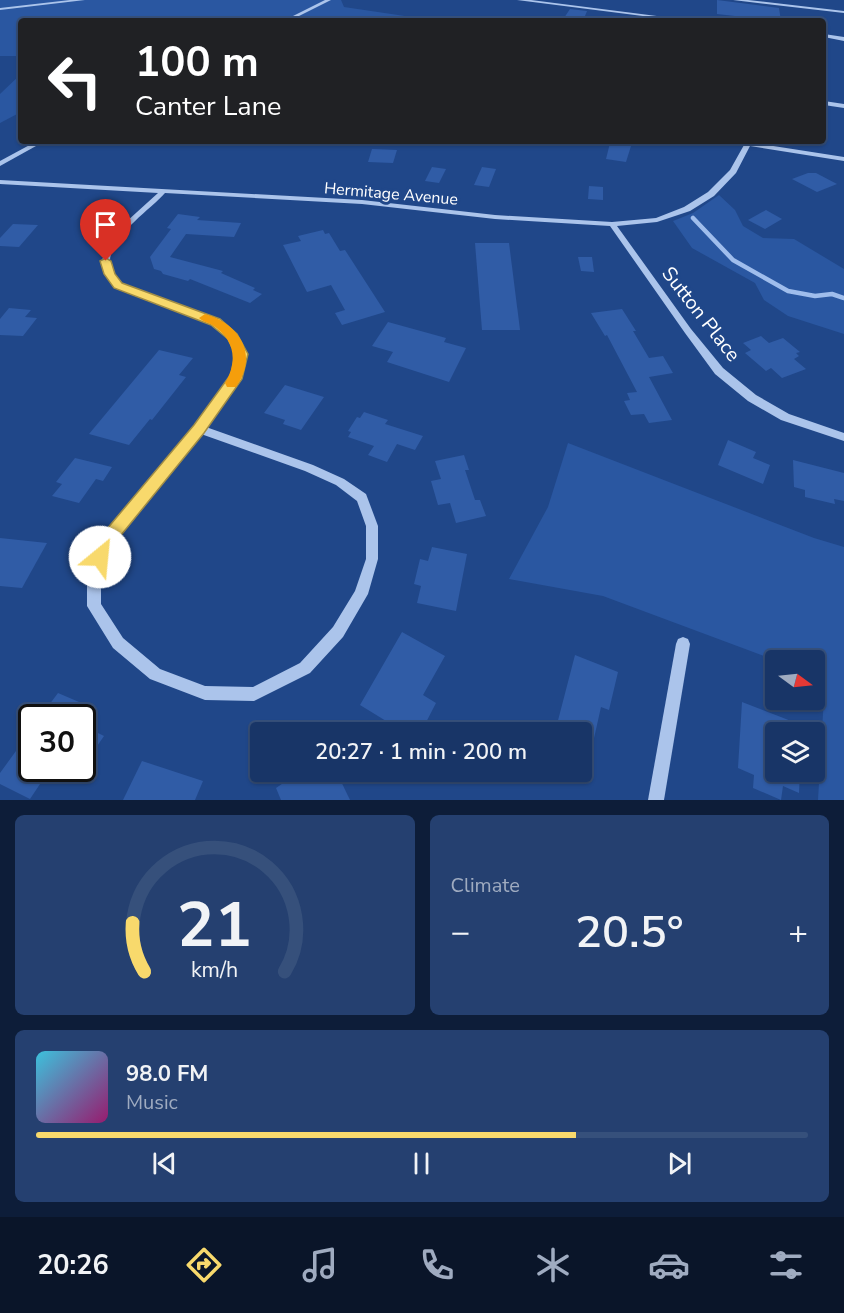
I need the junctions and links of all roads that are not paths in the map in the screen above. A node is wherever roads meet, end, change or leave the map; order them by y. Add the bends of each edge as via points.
1 (83, 0) edge
2 (329, 0) edge
3 (519, 0) edge
4 (735, 0) edge
5 (0, 9) edge
6 (844, 12) edge
7 (291, 18) edge
8 (669, 18) edge
9 (826, 36) edge
10 (844, 39) edge
11 (826, 103) edge
12 (844, 106) edge
13 (37, 144) edge
14 (748, 144) joint
15 (844, 159) edge
16 (0, 164) edge
17 (0, 182) edge
18 (162, 192) junction
19 (612, 224) junction
20 (199, 429) junction
21 (844, 437) edge
22 (683, 644) dead end
23 (656, 800) edge

1 - 5 street
2 - 7 street
3 - 8 street
4 - 6 street
9 - 10 street
11 - 12 street
13 - 16 street
14 - 15 street
14 - 19 street, Hermitage Avenue via 733,171 711,195 657,220
17 - 18 street, Hermitage Avenue
18 - 19 street, Hermitage Avenue via 362,202 495,217
18 - 20 street via 108,247 106,261 118,285 216,322 233,337 241,354 238,375
19 - 21 street, Sutton Place via 719,371 784,417
20 - 20 street via 106,541 94,574 94,606 118,643 154,674 205,693 254,694 305,668 338,632 361,594 372,559 372,526 362,498 340,482
22 - 23 street

